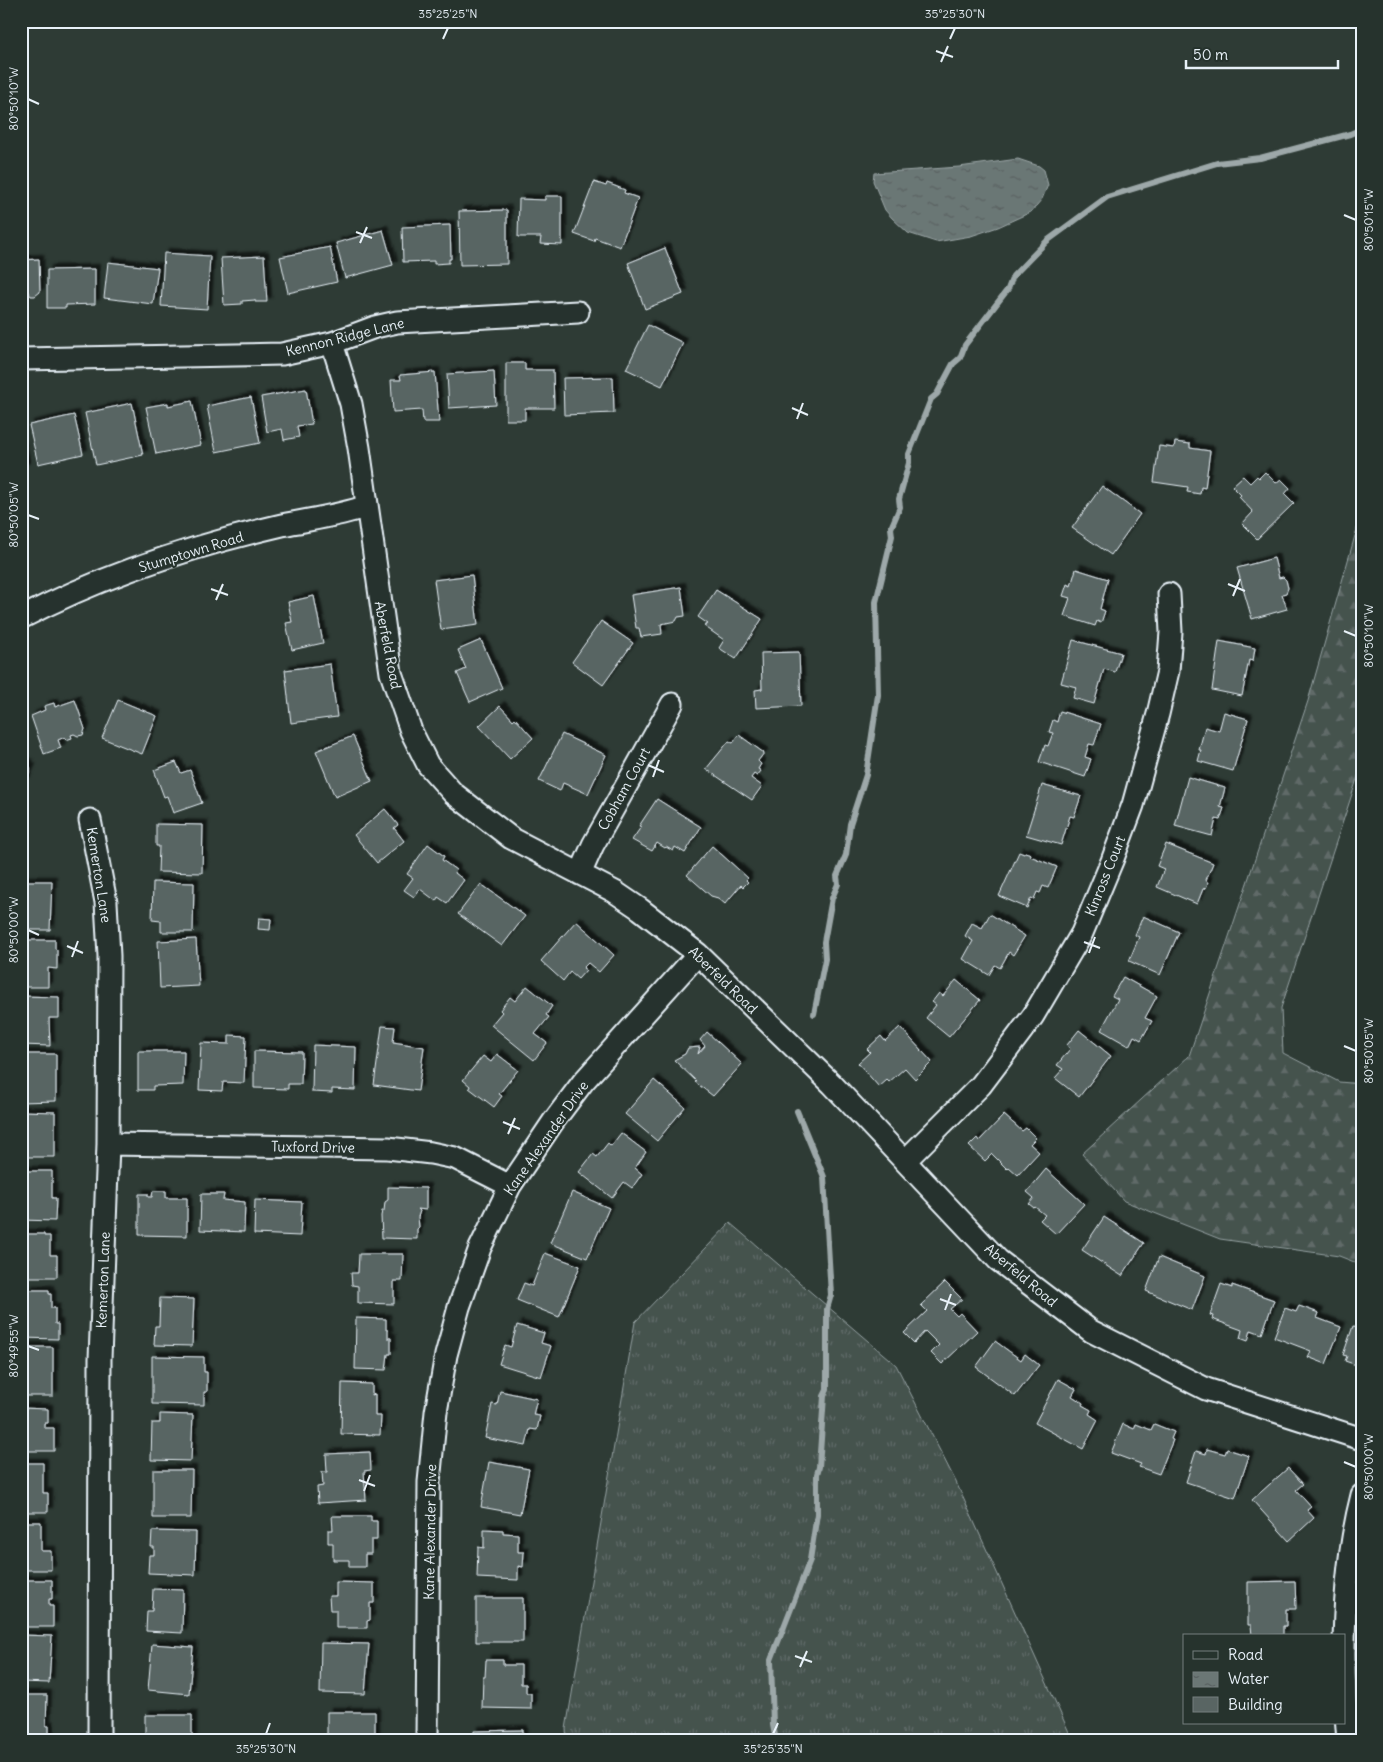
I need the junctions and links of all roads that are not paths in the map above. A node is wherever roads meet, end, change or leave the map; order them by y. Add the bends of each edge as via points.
1 (578, 312) dead end
2 (332, 343) junction
3 (21, 359) edge
4 (367, 506) junction
5 (1169, 594) dead end
6 (21, 618) edge
7 (672, 704) dead end
8 (90, 820) dead end
9 (580, 874) junction
10 (698, 954) junction
11 (108, 1144) junction
12 (905, 1161) junction
13 (510, 1186) junction
14 (1362, 1439) edge
15 (1362, 1495) edge
16 (1344, 1634) edge
17 (1346, 1690) edge
18 (99, 1741) edge
19 (428, 1741) edge
20 (1348, 1741) edge

1 - 2 street, Kennon Ridge Lane via 397,322
2 - 3 street, Kennon Ridge Lane via 282,354
2 - 4 street, Aberfeld Road via 351,404
4 - 6 street, Stumptown Road via 178,553 61,597
4 - 9 street, Aberfeld Road via 391,673 411,731 428,765 453,793 512,838
5 - 12 street, Kinross Court via 1168,671 1158,714 1132,805 1082,934 1033,1016 981,1085
7 - 9 street, Cobham Court
8 - 11 street, Kemerton Lane via 106,902 109,956
9 - 10 street, Aberfeld Road via 615,892
10 - 12 street, Aberfeld Road via 832,1084
10 - 13 street, Kane Alexander Drive via 583,1082
11 - 13 street, Tuxford Drive via 397,1149 455,1158
11 - 18 street, Kemerton Lane via 100,1359
12 - 14 street, Aberfeld Road via 998,1260 1091,1331 1206,1389
13 - 19 street, Kane Alexander Drive via 480,1248 459,1307 436,1412 429,1482
15 - 16 street via 1351,1545
17 - 20 street

